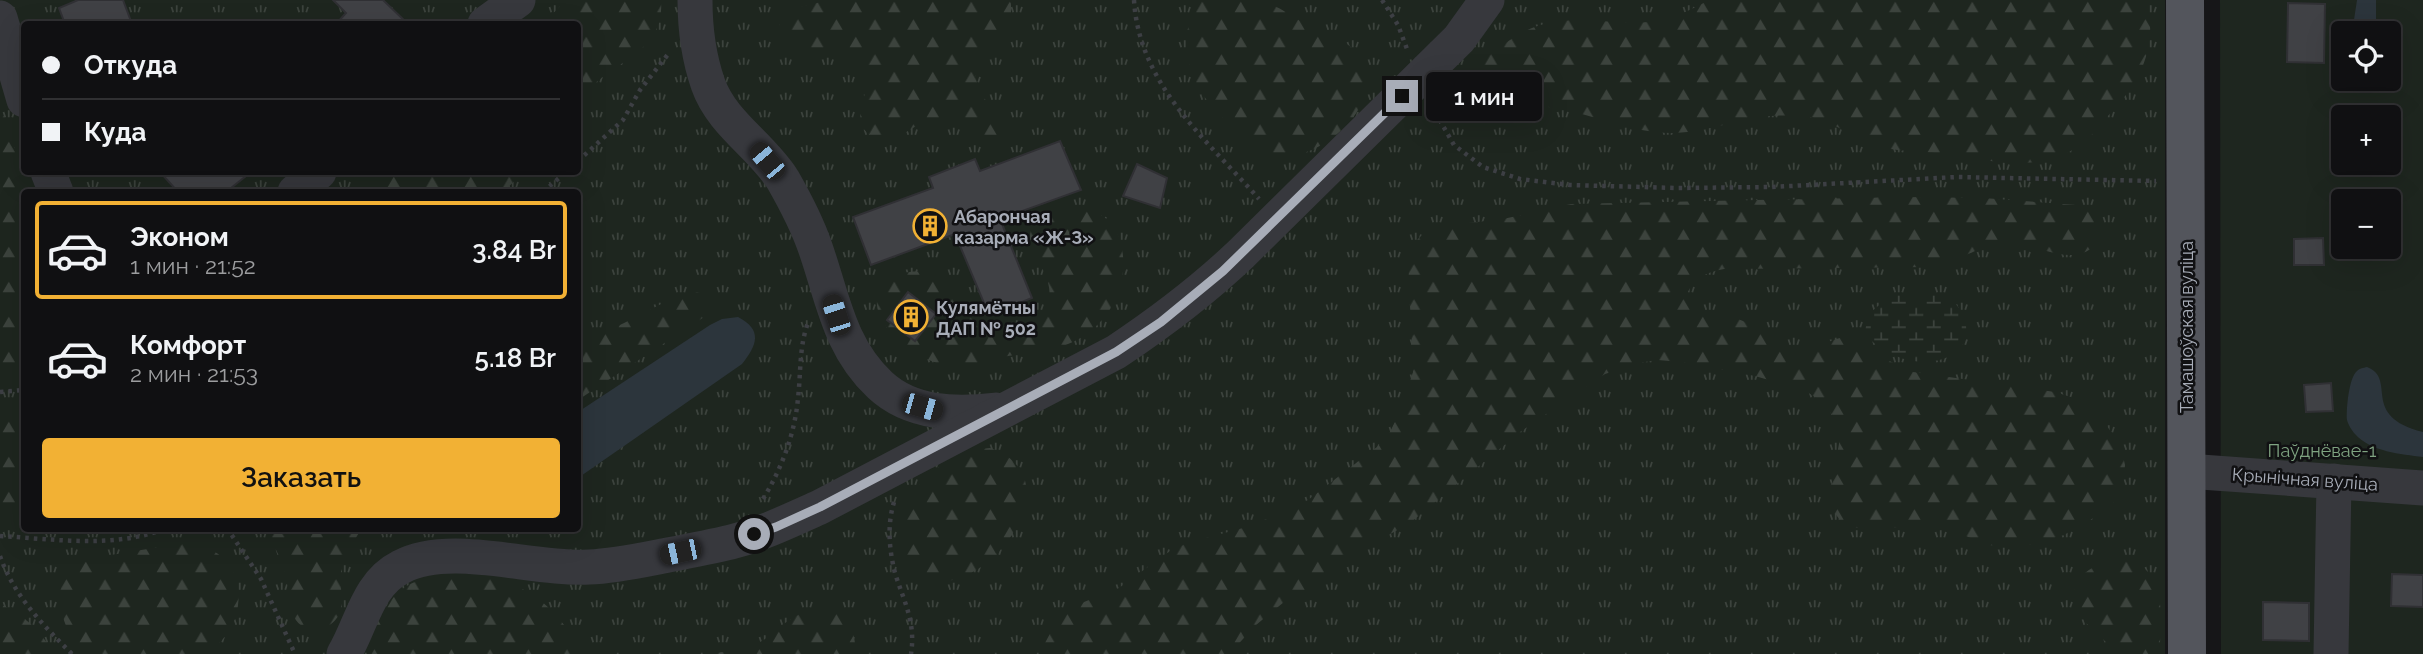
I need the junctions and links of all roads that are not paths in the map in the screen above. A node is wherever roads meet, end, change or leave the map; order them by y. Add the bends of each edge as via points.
1 (518, 0) edge
2 (1487, 0) edge
3 (2185, 0) edge
4 (695, 4) edge
5 (0, 18) edge
6 (489, 21) edge
7 (21, 90) edge
8 (315, 175) edge
9 (299, 189) edge
10 (1011, 408) junction
11 (2187, 471) junction
12 (2334, 481) junction
13 (2423, 488) edge
14 (344, 654) edge
15 (2188, 654) edge
16 (2331, 654) edge

1 - 6 street
2 - 10 street via 1459,40 1205,288 1116,352
3 - 11 main road, Тамашоўская вуліца
4 - 10 street via 708,86 725,116 781,177 815,246 843,334 860,364 882,387 908,403 972,413
5 - 7 street
8 - 9 street
10 - 14 street via 820,507 732,542 591,567 555,568 446,555 419,558 381,583 368,600
11 - 12 street, Крынічная вуліца
11 - 15 main road, Тамашоўская вуліца
12 - 13 street, Крынічная вуліца
12 - 16 street

